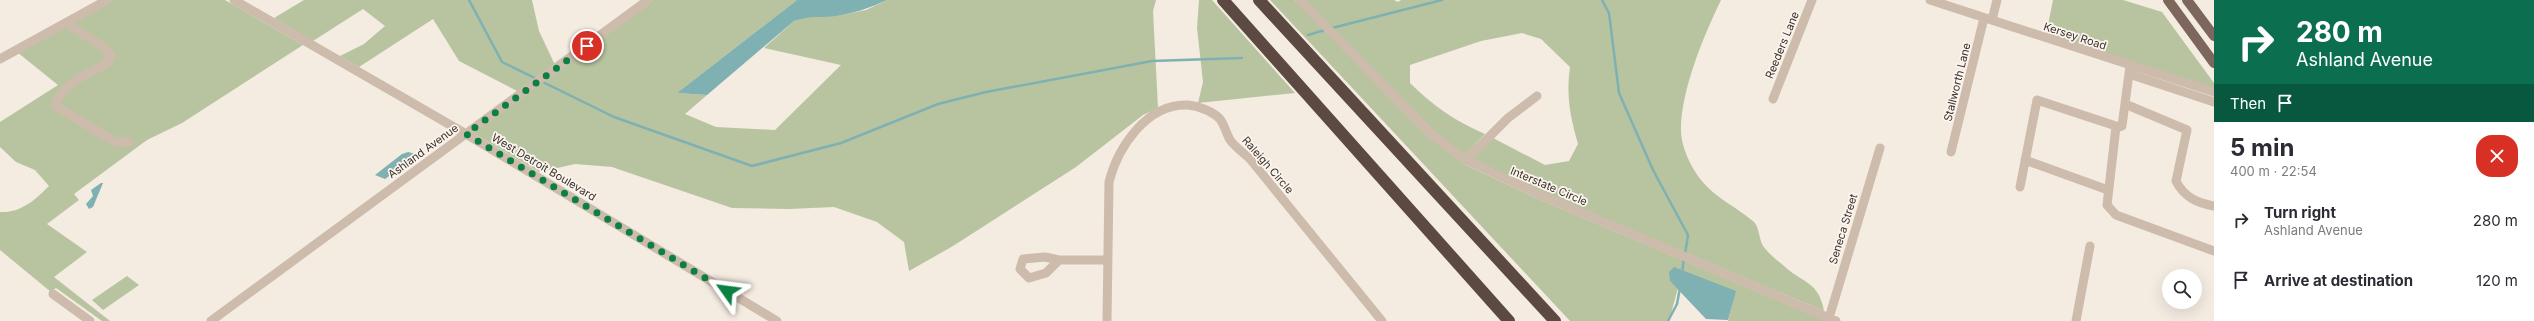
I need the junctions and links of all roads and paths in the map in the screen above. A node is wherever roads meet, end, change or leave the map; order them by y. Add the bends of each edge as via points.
1 (107, 0) edge
2 (234, 0) edge
3 (648, 0) edge
4 (1223, 0) edge
5 (1259, 0) edge
6 (1300, 0) edge
7 (1812, 0) edge
8 (1930, 0) edge
9 (1997, 0) edge
10 (2168, 0) edge
11 (2187, 0) edge
12 (1988, 19) junction
13 (66, 23) junction
14 (2214, 36) edge
15 (0, 59) edge
16 (2214, 63) edge
17 (2129, 70) junction
18 (2214, 92) edge
19 (1537, 96) dead end
20 (1773, 99) dead end
21 (2214, 102) edge
22 (2125, 104) junction
23 (2116, 127) junction
24 (466, 134) junction
25 (129, 142) dead end
26 (1880, 148) dead end
27 (1951, 152) dead end
28 (1466, 160) junction
29 (2026, 160) junction
30 (2020, 187) dead end
31 (2108, 190) junction
32 (2214, 206) edge
33 (2090, 246) dead end
34 (2214, 251) edge
35 (1059, 260) dead end
36 (1108, 260) junction
37 (53, 294) dead end
38 (1833, 320) edge
39 (90, 321) edge
40 (211, 321) edge
41 (777, 321) edge
42 (1107, 321) edge
43 (1381, 321) edge
44 (1509, 321) edge
45 (1555, 321) edge
46 (2076, 321) edge

1 - 13 street
2 - 24 street, West Detroit Boulevard
3 - 24 street, Ashland Avenue
4 - 44 highway
5 - 45 highway
6 - 28 street, Interstate Circle via 1431,134
7 - 20 street, Reeders Lane
8 - 12 street, Kersey Road
9 - 12 street, Stallworth Lane
10 - 16 main road
11 - 14 main road
12 - 17 street, Kersey Road
12 - 27 street, Stallworth Lane
13 - 15 street
13 - 25 street via 103,46 111,56 108,63 61,91 55,100 55,106 116,142
17 - 18 street, Kersey Road
17 - 21 street
17 - 22 street
19 - 28 street via 1504,120
22 - 23 street via 2122,126
22 - 32 street via 2187,130 2176,181 2179,188 2189,197
23 - 29 street via 2037,100
23 - 31 street
24 - 40 street, Ashland Avenue
24 - 41 street, West Detroit Boulevard
26 - 38 street, Seneca Street
28 - 38 street, Interstate Circle via 1538,194
29 - 30 street
29 - 31 street
31 - 34 street via 2107,204 2116,215
33 - 46 street
35 - 36 street
36 - 42 street, Raleigh Circle
36 - 43 street, Raleigh Circle via 1109,182 1114,163 1134,134 1153,115 1171,107 1198,106 1219,118 1231,141 1250,159
37 - 39 street

